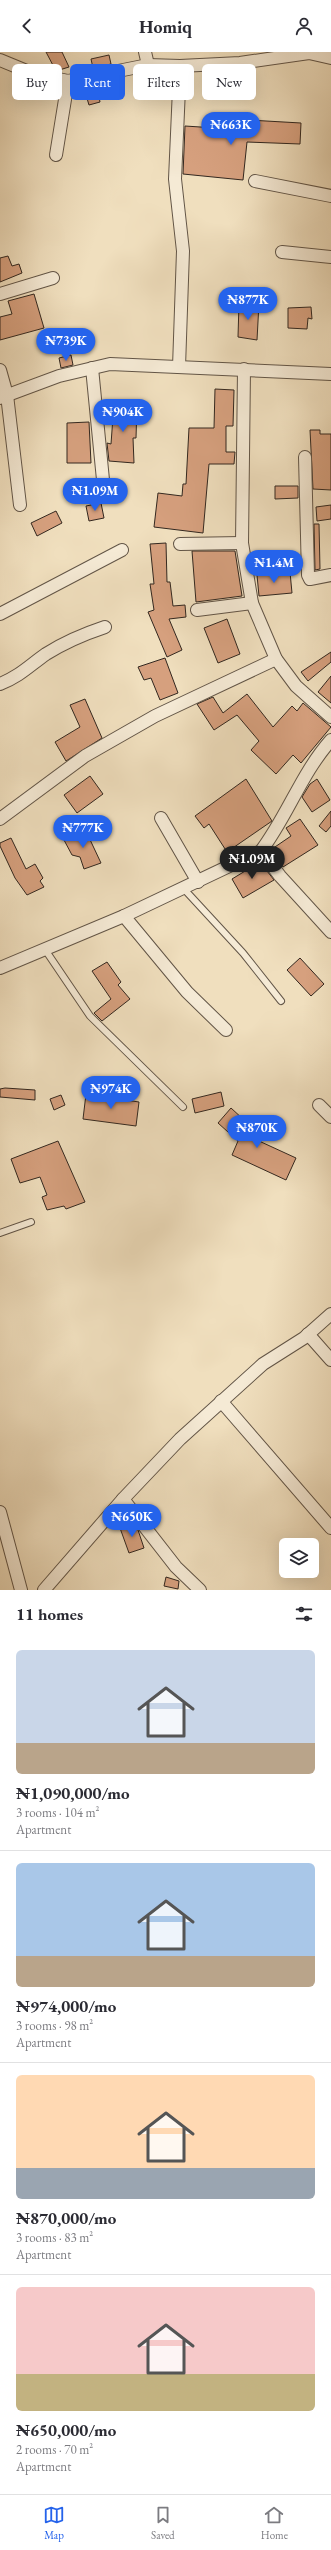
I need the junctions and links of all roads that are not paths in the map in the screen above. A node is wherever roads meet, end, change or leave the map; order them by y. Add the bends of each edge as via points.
1 (145, 52) edge
2 (331, 58) edge
3 (0, 60) edge
4 (148, 64) edge
5 (194, 65) edge
6 (133, 68) edge
7 (68, 81) junction
8 (178, 100) edge
9 (56, 155) dead end
10 (255, 181) dead end
11 (331, 196) edge
12 (282, 252) dead end
13 (331, 256) edge
14 (53, 278) dead end
15 (0, 294) edge
16 (178, 367) junction
17 (92, 368) junction
18 (0, 370) edge
19 (244, 370) junction
20 (331, 374) edge
21 (4, 397) edge
22 (305, 457) dead end
23 (104, 490) dead end
24 (20, 505) dead end
25 (242, 543) junction
26 (180, 544) dead end
27 (122, 550) dead end
28 (331, 575) edge
29 (252, 603) junction
30 (197, 610) dead end
31 (0, 614) edge
32 (105, 627) dead end
33 (276, 659) junction
34 (0, 684) edge
35 (331, 717) edge
36 (330, 744) edge
37 (161, 818) dead end
38 (0, 820) edge
39 (261, 851) junction
40 (198, 882) junction
41 (184, 889) junction
42 (124, 916) junction
43 (331, 932) edge
44 (46, 951) junction
45 (0, 968) edge
46 (281, 1001) dead end
47 (226, 1030) dead end
48 (319, 1105) dead end
49 (183, 1107) dead end
50 (331, 1117) edge
51 (31, 1222) dead end
52 (0, 1233) edge
53 (331, 1314) edge
54 (308, 1334) junction
55 (331, 1360) edge
56 (221, 1401) junction
57 (123, 1499) junction
58 (0, 1512) edge
59 (331, 1528) edge
60 (18, 1588) edge
61 (44, 1590) edge
62 (200, 1590) edge

1 - 4 street
2 - 5 street via 309,53 240,63
3 - 7 street via 34,74
6 - 7 street
7 - 9 street
8 - 16 street via 175,179 183,250
10 - 11 street
12 - 13 street
14 - 15 street
16 - 17 street via 110,364
16 - 19 street
17 - 21 street via 59,376
17 - 23 street
18 - 21 street
19 - 20 street
19 - 25 street
21 - 24 street
22 - 28 street via 308,575 314,580
25 - 26 street
25 - 29 street
27 - 31 street
29 - 30 street
29 - 33 street
32 - 34 street via 69,640 45,655 23,674
33 - 35 street via 296,686
33 - 38 street via 155,716 85,756
36 - 39 street via 299,784 275,832
37 - 40 street
39 - 40 street
39 - 43 street
40 - 41 street
41 - 42 street
41 - 46 lane via 243,952
42 - 44 street
42 - 47 street via 187,992
44 - 45 street
44 - 49 lane via 90,1016
48 - 50 street
51 - 52 lane
53 - 54 street
54 - 55 street
54 - 56 street via 263,1364
56 - 57 street
56 - 59 street
57 - 61 street
57 - 62 street via 176,1567
58 - 60 street

